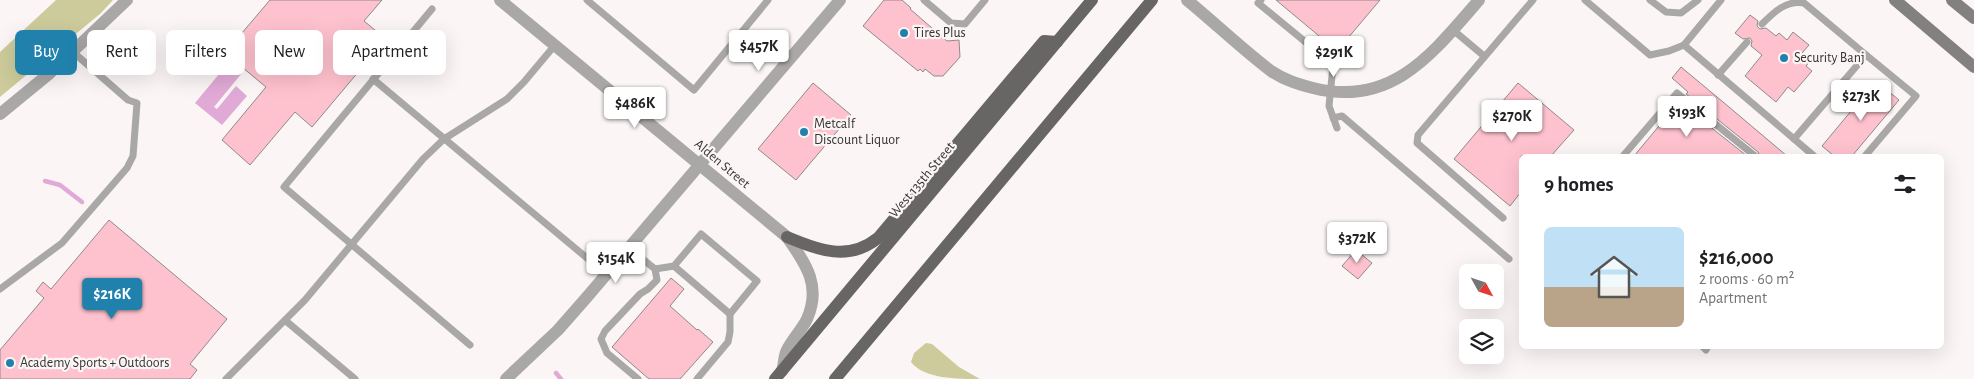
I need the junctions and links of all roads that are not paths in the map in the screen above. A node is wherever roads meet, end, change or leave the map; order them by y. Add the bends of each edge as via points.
1 (127, 0) edge
2 (500, 0) edge
3 (587, 0) edge
4 (768, 0) edge
5 (840, 0) edge
6 (924, 0) edge
7 (985, 0) edge
8 (1092, 0) edge
9 (1152, 0) edge
10 (1187, 0) edge
11 (1261, 0) edge
12 (1478, 0) edge
13 (1533, 0) edge
14 (1585, 0) edge
15 (1650, 0) edge
16 (1698, 0) edge
17 (1721, 0) edge
18 (1895, 0) edge
19 (1952, 0) edge
20 (432, 9) dead end
21 (1974, 18) edge
22 (1762, 24) dead end
23 (1453, 30) junction
24 (1057, 42) junction
25 (1747, 42) dead end
26 (555, 45) junction
27 (1684, 46) junction
28 (77, 48) edge
29 (77, 55) edge
30 (1866, 55) junction
31 (1484, 56) junction
32 (1974, 67) edge
33 (46, 75) edge
34 (1718, 75) junction
35 (373, 79) junction
36 (1331, 92) junction
37 (0, 114) edge
38 (1333, 118) junction
39 (1337, 128) dead end
40 (444, 139) junction
41 (1794, 139) junction
42 (1625, 154) edge
43 (1752, 154) edge
44 (1812, 154) edge
45 (1867, 154) edge
46 (700, 164) junction
47 (1503, 218) dead end
48 (787, 237) junction
49 (352, 243) junction
50 (629, 248) junction
51 (1509, 259) dead end
52 (674, 266) junction
53 (655, 268) junction
54 (606, 274) junction
55 (0, 289) edge
56 (730, 314) junction
57 (286, 321) junction
58 (470, 345) dead end
59 (626, 368) junction
60 (779, 375) edge
61 (226, 379) edge
62 (355, 379) edge
63 (506, 379) edge
64 (631, 379) edge
65 (638, 379) edge
66 (697, 379) edge
67 (835, 379) edge

1 - 28 street
2 - 26 street, Alden Street
3 - 4 lane via 694,90
5 - 46 street
6 - 7 lane via 951,23 965,24
8 - 24 main road, West 135th Street
9 - 67 main road
10 - 36 street via 1272,72 1293,83
11 - 36 lane via 1258,3 1333,66
12 - 23 street
13 - 31 lane
14 - 27 lane via 1650,55
15 - 16 lane via 1666,12 1681,13
17 - 27 lane
18 - 32 main road
19 - 21 main road
20 - 35 lane
22 - 30 lane via 1778,9 1798,1
23 - 31 lane
23 - 36 street via 1436,51 1402,76 1380,86 1345,93
24 - 48 main road via 1044,41 868,246 848,253 837,252
24 - 60 main road, West 135th Street
25 - 34 lane
26 - 40 lane via 507,99
26 - 46 street, Alden Street
27 - 34 lane
29 - 55 lane via 128,100 137,103 133,156 127,168 62,243
30 - 41 lane
30 - 45 lane via 1916,96
31 - 47 lane via 1418,134 1417,143
33 - 37 street
34 - 41 lane
35 - 40 lane
35 - 49 lane via 284,187
36 - 38 lane via 1329,106
38 - 39 lane
38 - 51 lane via 1342,116
40 - 49 lane
40 - 54 lane
41 - 44 lane
42 - 43 lane via 1676,93
46 - 48 street, Alden Street
46 - 50 street
48 - 60 street, Alden Street via 812,280 814,298 807,319 786,352
49 - 57 lane
49 - 58 lane
50 - 53 lane
50 - 54 street
52 - 53 lane
52 - 56 lane
52 - 56 lane via 701,234 757,281
53 - 59 lane via 657,280 640,294 601,338 607,353
54 - 63 street via 558,330
56 - 66 lane via 728,342
57 - 61 lane
57 - 62 lane
59 - 64 lane
59 - 65 lane

